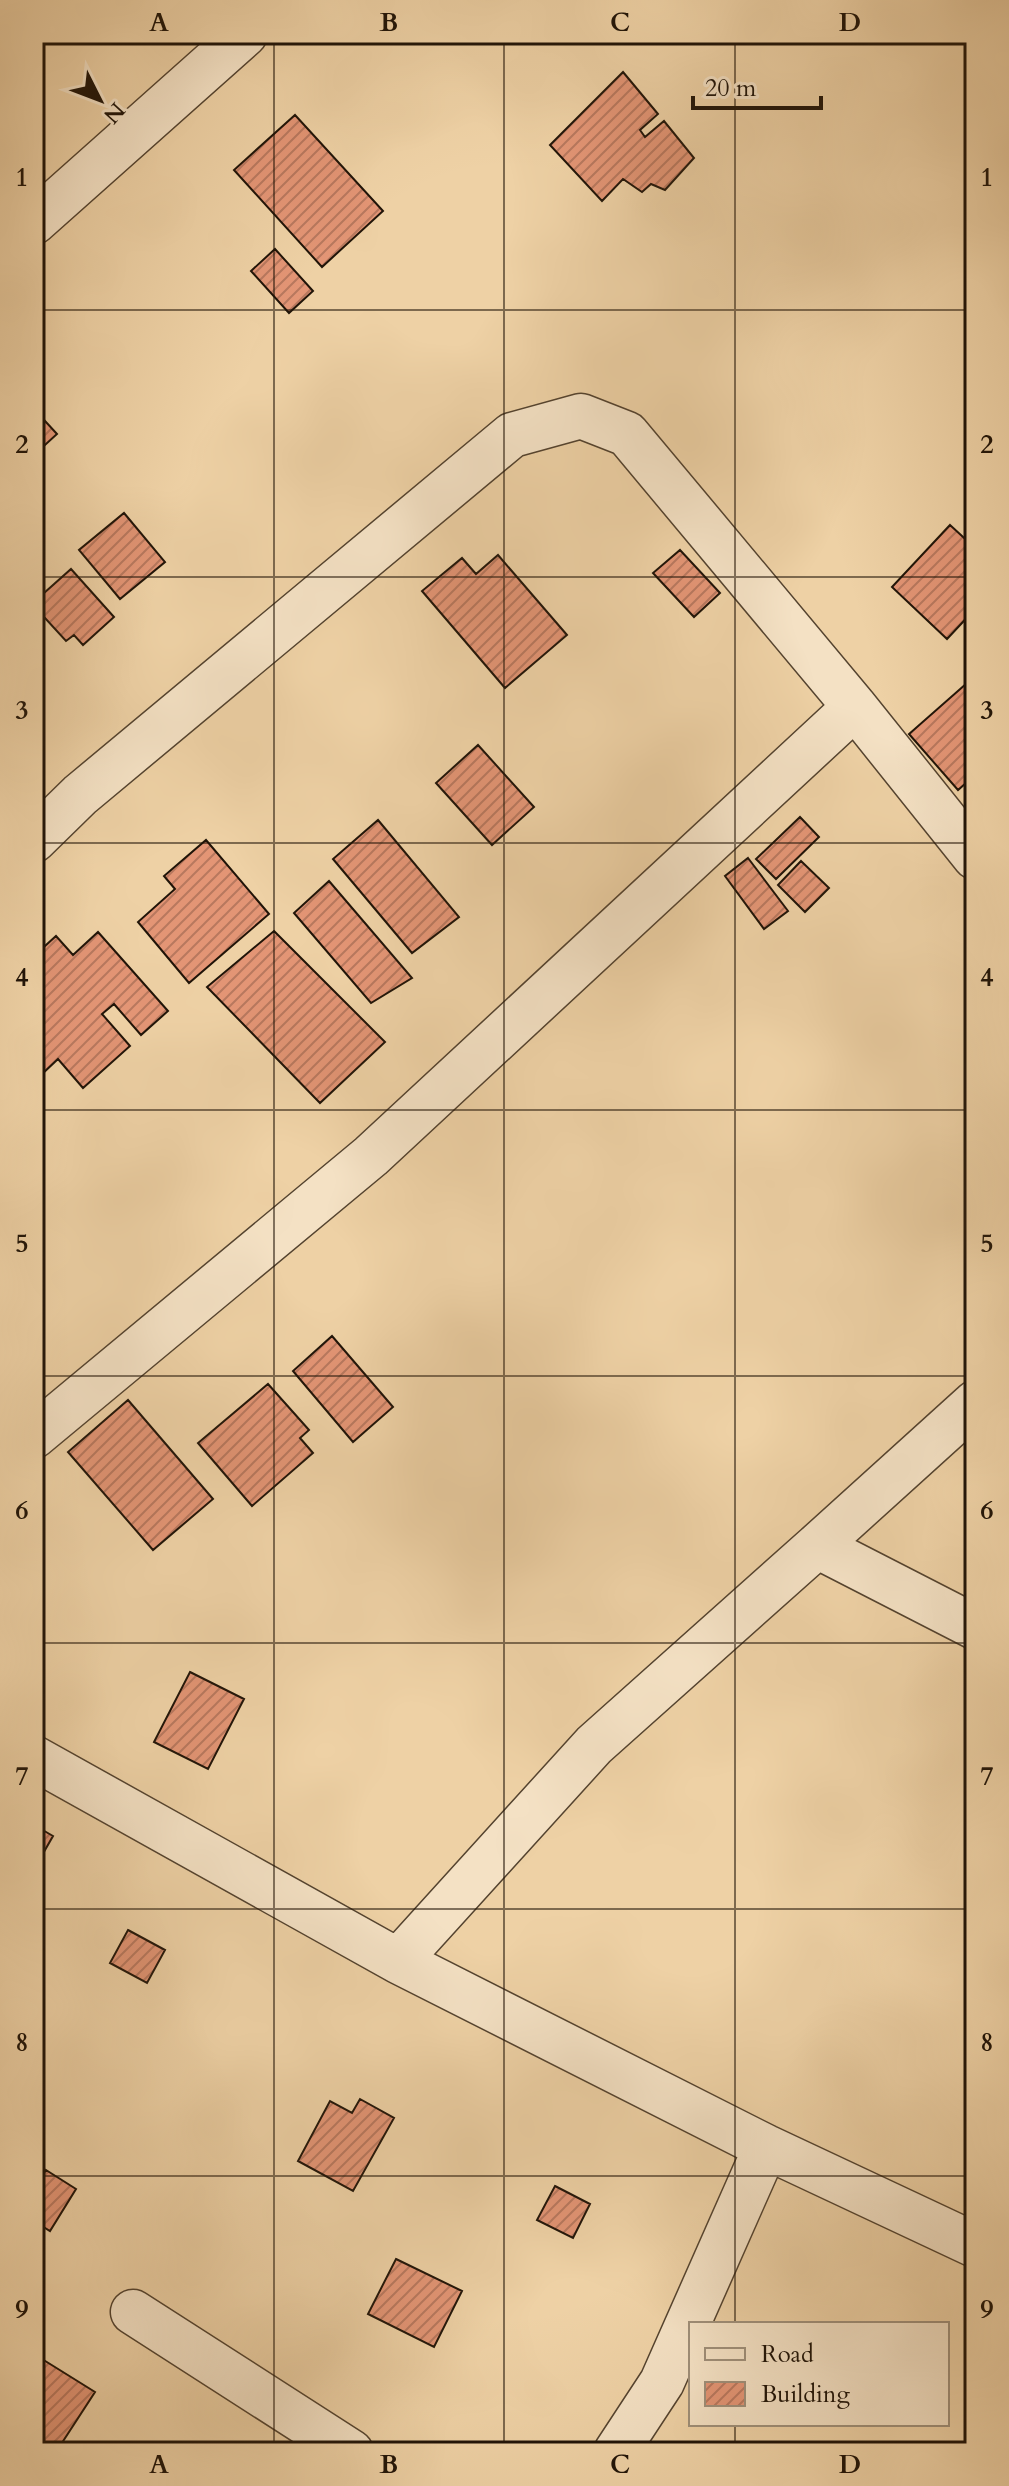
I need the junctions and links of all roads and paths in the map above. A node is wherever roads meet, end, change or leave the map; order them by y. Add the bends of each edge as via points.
1 (245, 34) edge
2 (34, 222) edge
3 (855, 707) junction
4 (34, 840) edge
5 (975, 857) edge
6 (975, 1403) edge
7 (34, 1436) edge
8 (817, 1546) junction
9 (975, 1627) edge
10 (34, 1758) edge
11 (398, 1961) junction
12 (766, 2147) junction
13 (975, 2245) edge
14 (133, 2312) dead end
15 (351, 2452) edge
16 (616, 2452) edge

1 - 2 street
3 - 4 street via 627,434 581,416 512,435 80,795
3 - 5 street
3 - 7 street via 371,1156
6 - 8 street
8 - 9 street
8 - 11 street via 594,1745
10 - 11 street
11 - 12 street
12 - 13 street
12 - 16 street via 662,2382
14 - 15 street

